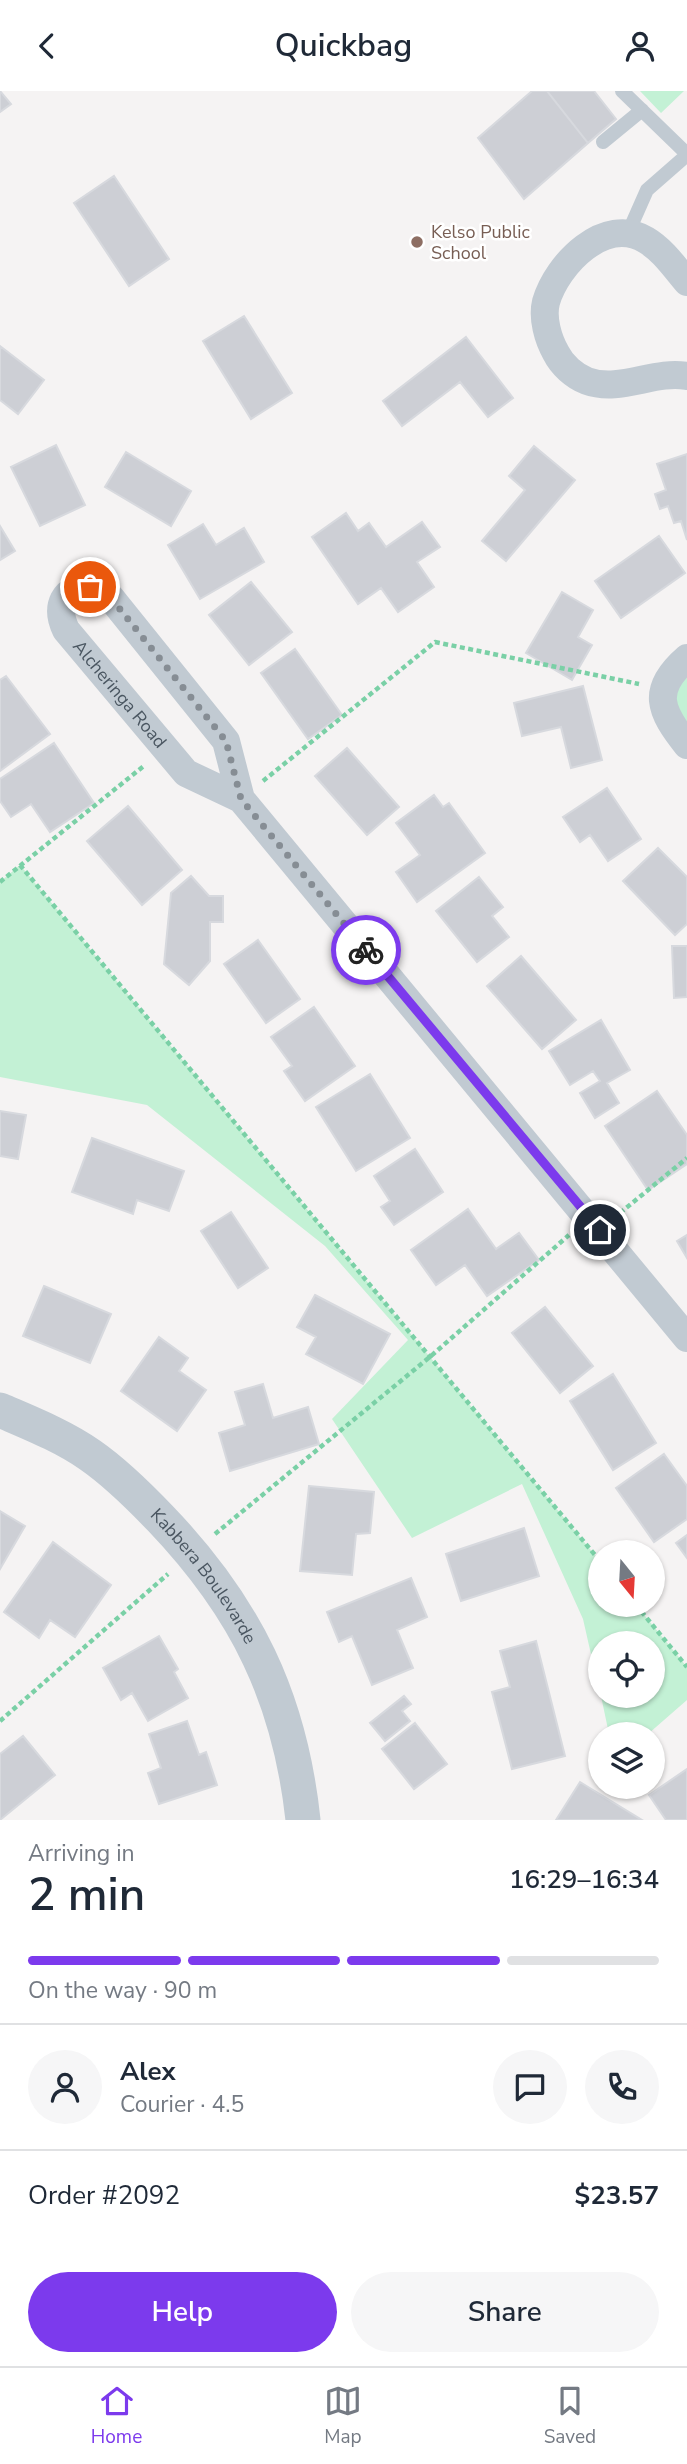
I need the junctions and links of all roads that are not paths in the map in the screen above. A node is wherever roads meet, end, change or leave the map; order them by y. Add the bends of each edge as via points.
1 (622, 91) edge
2 (642, 110) junction
3 (603, 142) dead end
4 (687, 154) edge
5 (628, 233) junction
6 (687, 282) edge
7 (687, 376) edge
8 (687, 658) edge
9 (687, 745) edge
10 (241, 799) junction
11 (687, 1338) edge
12 (0, 1410) edge
13 (303, 1820) edge

1 - 2 lane
2 - 3 lane
2 - 4 lane
4 - 5 lane via 647,190
5 - 6 street via 661,252
5 - 7 street via 591,244 562,271 545,304 550,342 572,372 587,381 620,384 662,375
8 - 9 street via 673,671 661,700
10 - 10 street, Alcheringa Road via 186,773 66,629 60,609 71,591 90,587 111,598 226,741
10 - 11 street, Alcheringa Road
12 - 13 street, Kabbera Boulevarde via 90,1455 140,1497 193,1552 237,1613 263,1666 285,1722

